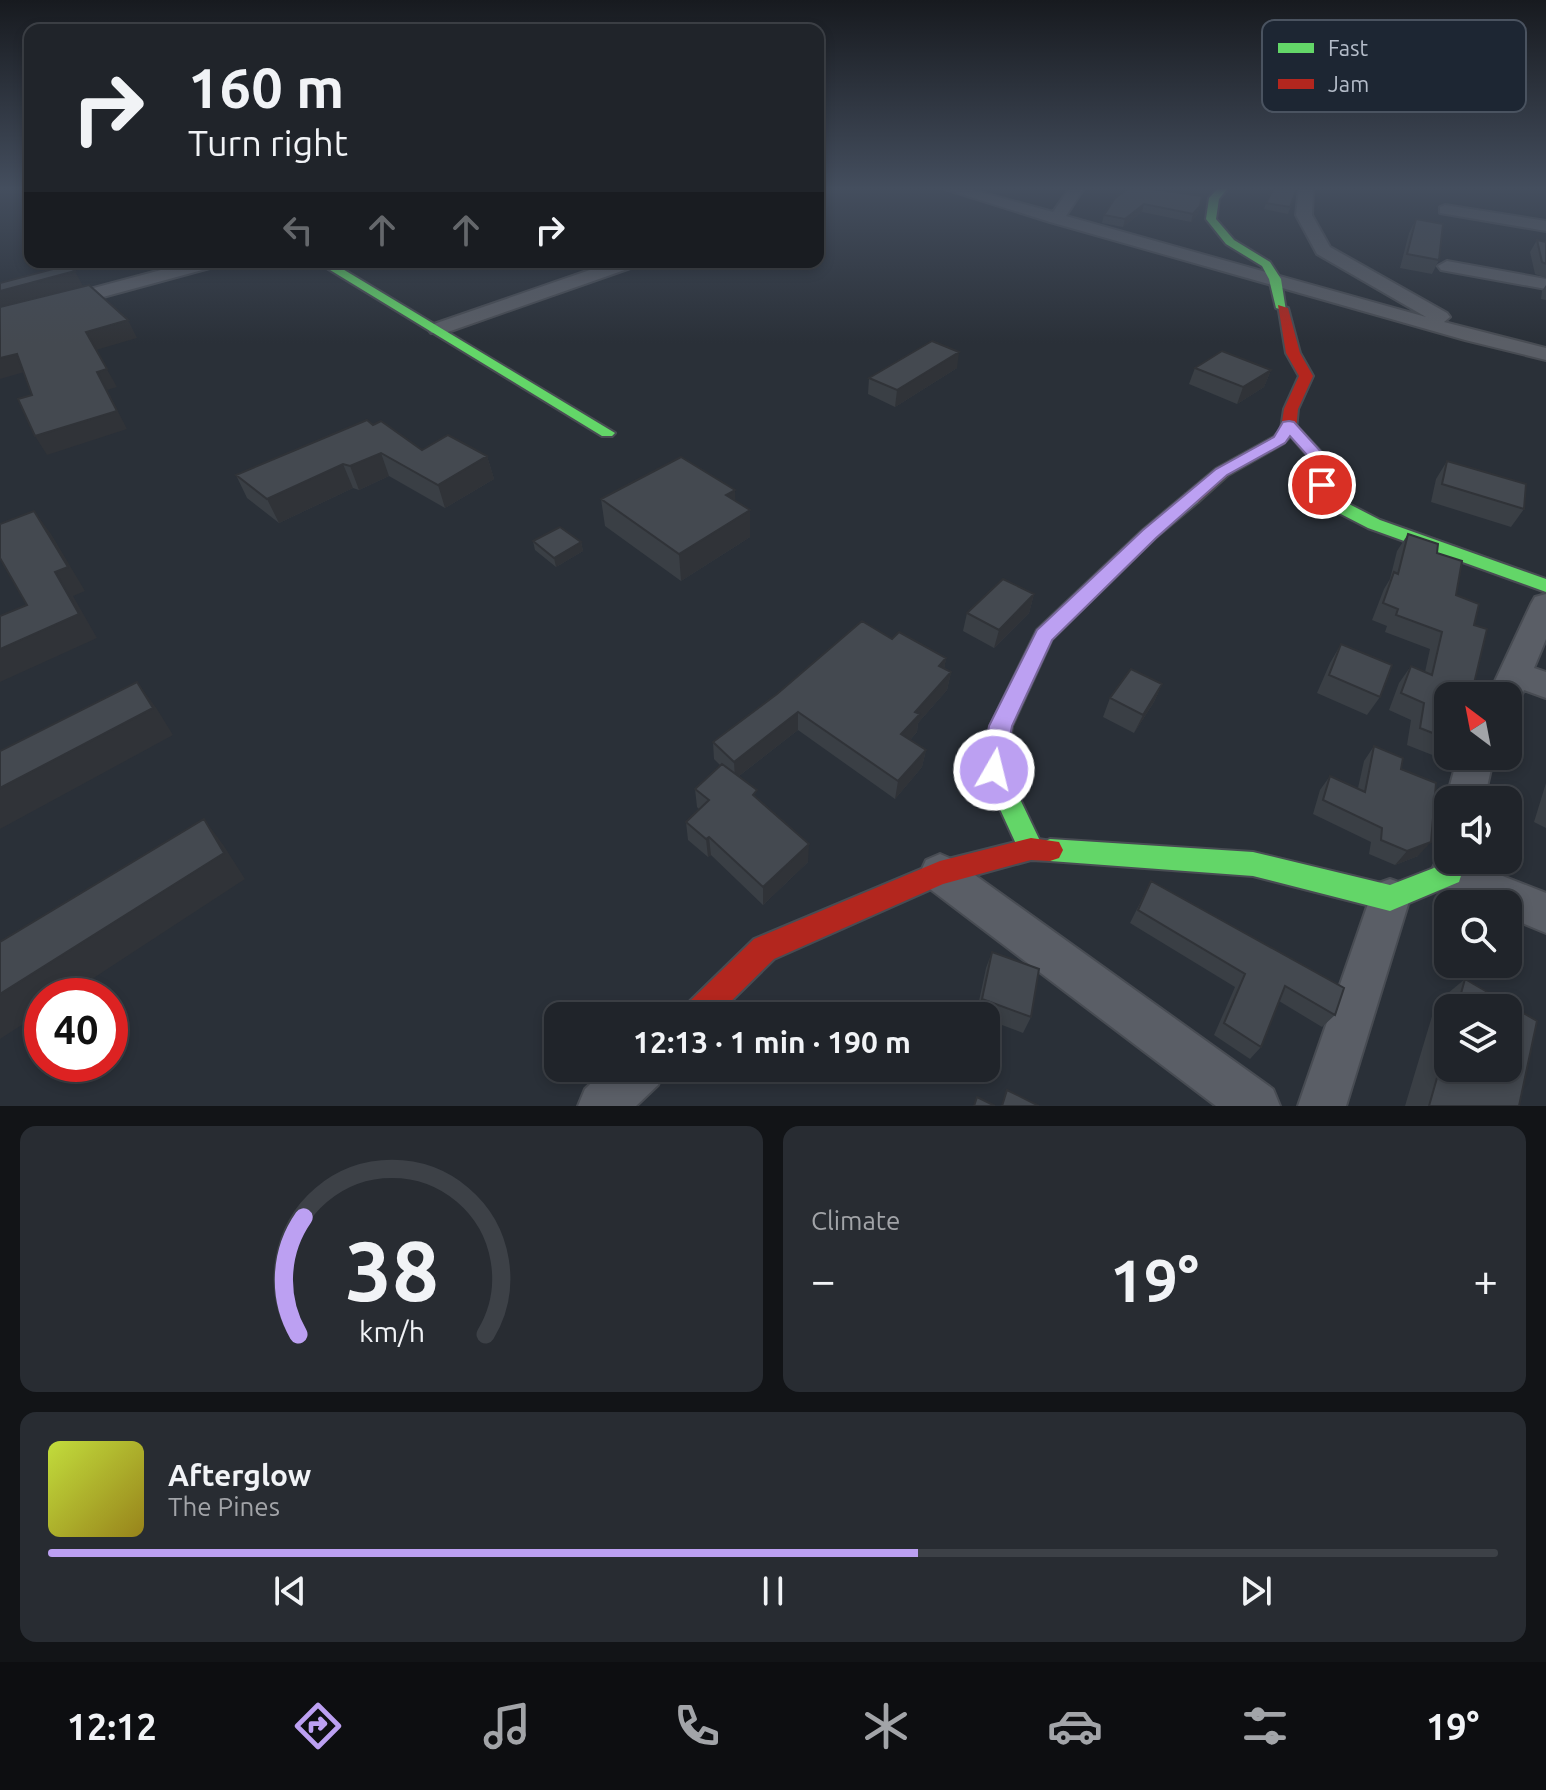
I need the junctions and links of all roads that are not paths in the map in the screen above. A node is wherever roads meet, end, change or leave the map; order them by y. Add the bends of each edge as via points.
1 (1131, 240) edge
2 (1228, 240) edge
3 (1317, 240) edge
4 (1447, 266) dead end
5 (189, 268) edge
6 (333, 268) edge
7 (613, 268) edge
8 (1275, 279) junction
9 (1546, 284) edge
10 (0, 319) edge
11 (438, 329) junction
12 (1472, 336) junction
13 (1546, 354) edge
14 (1289, 426) junction
15 (607, 433) dead end
16 (1546, 586) edge
17 (1546, 604) edge
18 (1522, 686) edge
19 (1031, 849) junction
20 (940, 873) junction
21 (1437, 874) edge
22 (1465, 874) edge
23 (1390, 898) junction
24 (1546, 913) edge
25 (709, 1002) edge
26 (627, 1082) edge
27 (602, 1106) edge
28 (1256, 1106) edge
29 (1322, 1106) edge

1 - 8 street
2 - 8 street via 1266,264
3 - 12 street via 1323,250
4 - 9 street
5 - 10 street
6 - 11 street
7 - 11 street
8 - 12 street
8 - 14 street via 1293,353 1306,376
11 - 15 street
12 - 13 street
14 - 16 street via 1315,454 1322,485 1343,508
14 - 19 street via 1279,440 1222,472 1173,513 1044,635 1001,726 994,770
17 - 18 street
19 - 20 street
19 - 23 street via 1253,864
20 - 25 street via 764,949
20 - 28 street
21 - 23 street
22 - 24 street
23 - 29 street
26 - 27 street

